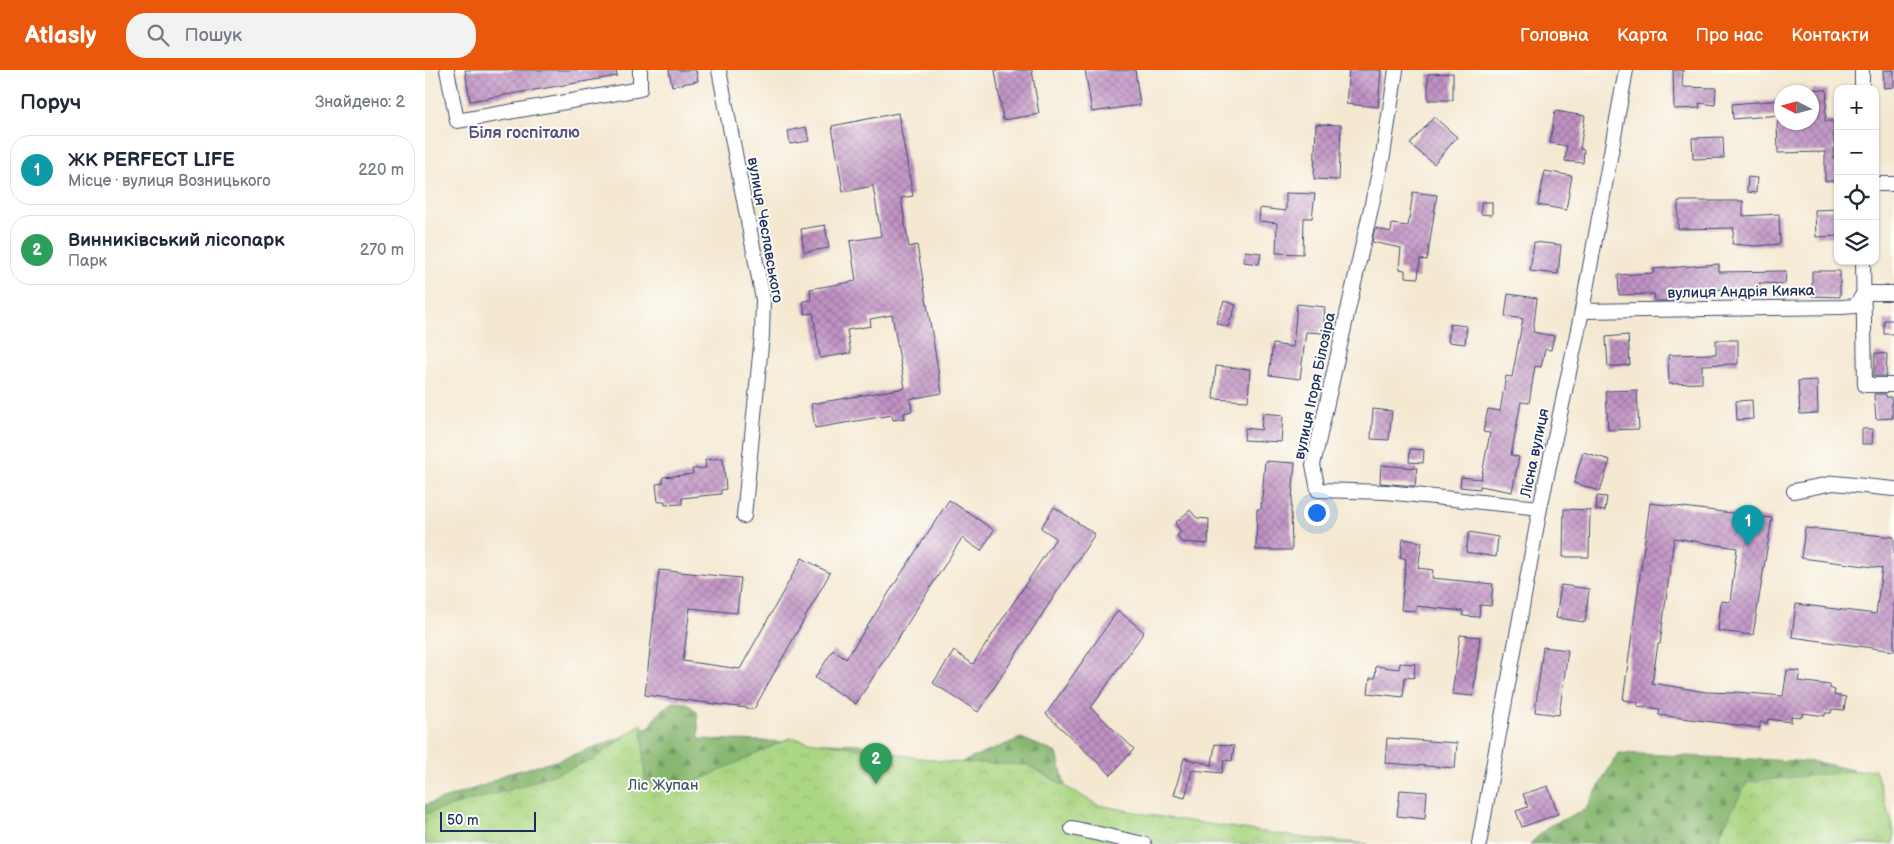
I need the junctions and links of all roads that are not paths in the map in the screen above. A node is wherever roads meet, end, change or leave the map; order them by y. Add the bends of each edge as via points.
1 (447, 70) edge
2 (641, 70) edge
3 (719, 70) edge
4 (1396, 70) edge
5 (1626, 70) edge
6 (1862, 70) edge
7 (1862, 85) edge
8 (1879, 184) edge
9 (1894, 184) edge
10 (1863, 265) edge
11 (1864, 293) junction
12 (1894, 293) edge
13 (1582, 311) junction
14 (1894, 385) edge
15 (1894, 489) edge
16 (1794, 491) dead end
17 (1541, 508) junction
18 (744, 516) dead end
19 (1072, 828) dead end
20 (1144, 844) edge
21 (1479, 844) edge

1 - 2 street via 457,121 641,89
3 - 18 street, вулиця Чеславського via 763,299
4 - 17 street, вулиця Ігоря Білозіра via 1383,155 1313,465 1318,490 1386,492
5 - 13 street, Лісна вулиця
6 - 7 street
8 - 9 street
10 - 11 street
11 - 12 street
11 - 13 street, вулиця Андрія Кияка via 1855,306 1842,307
11 - 14 street via 1865,385
13 - 17 street, Лісна вулиця
15 - 16 street via 1834,483
17 - 21 street, Лісна вулиця
19 - 20 street

